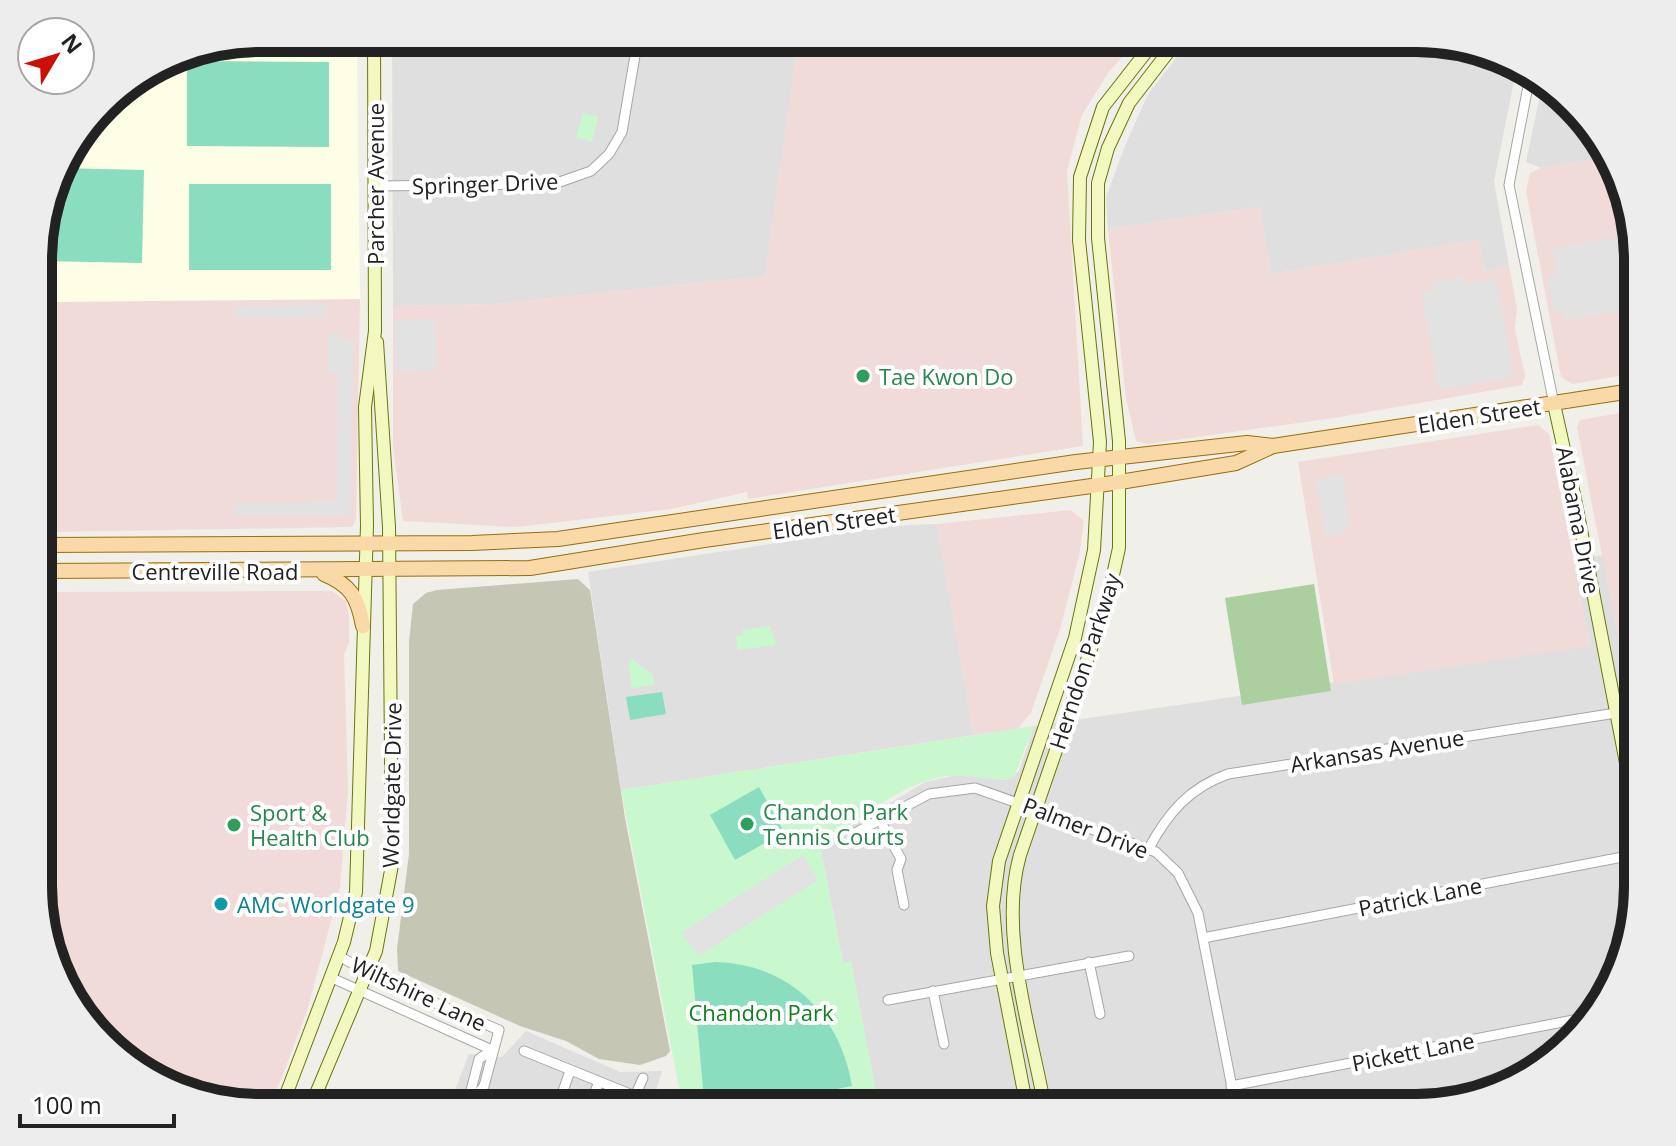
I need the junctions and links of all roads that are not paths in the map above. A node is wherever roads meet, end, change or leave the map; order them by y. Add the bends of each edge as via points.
1 (374, 52) edge
2 (636, 52) edge
3 (1146, 52) edge
4 (1168, 52) edge
5 (1528, 86) edge
6 (375, 186) junction
7 (375, 331) junction
8 (1624, 392) edge
9 (1554, 404) junction
10 (1273, 446) junction
11 (1120, 459) junction
12 (1099, 460) junction
13 (1120, 482) junction
14 (1099, 485) junction
15 (366, 542) junction
16 (389, 543) junction
17 (52, 545) edge
18 (52, 571) edge
19 (316, 571) junction
20 (365, 571) junction
21 (390, 571) junction
22 (363, 626) junction
23 (1616, 713) junction
24 (1624, 713) edge
25 (1624, 754) edge
26 (1019, 802) junction
27 (1036, 808) junction
28 (881, 822) junction
29 (853, 834) dead end
30 (1149, 848) junction
31 (1624, 857) edge
32 (904, 905) dead end
33 (1203, 938) junction
34 (339, 956) junction
35 (1129, 956) dead end
36 (1089, 962) junction
37 (368, 972) junction
38 (1020, 974) junction
39 (332, 978) junction
40 (1002, 978) junction
41 (933, 991) junction
42 (360, 992) junction
43 (888, 1000) dead end
44 (1100, 1014) dead end
45 (1574, 1020) edge
46 (944, 1044) dead end
47 (492, 1050) junction
48 (524, 1051) dead end
49 (570, 1071) junction
50 (643, 1078) dead end
51 (599, 1082) junction
52 (1231, 1086) junction
53 (286, 1094) edge
54 (316, 1094) edge
55 (478, 1094) edge
56 (562, 1094) edge
57 (594, 1094) edge
58 (630, 1094) edge
59 (636, 1094) edge
60 (1024, 1094) edge
61 (1042, 1094) edge
62 (1233, 1094) edge

1 - 6 street, Parcher Avenue
2 - 6 street, Springer Drive via 622,132 591,171 554,184
3 - 12 street, Herndon Parkway via 1103,107 1080,177 1078,223
4 - 11 street, Herndon Parkway via 1129,103 1098,183 1098,238
5 - 9 street, Alabama Drive via 1509,185
6 - 7 street, Parcher Avenue
7 - 15 street, Parcher Avenue via 365,407
7 - 16 street, Parcher Avenue
8 - 9 main road, Elden Street
9 - 10 main road, Elden Street
9 - 23 street, Alabama Drive
10 - 11 main road, Elden Street via 1247,443
10 - 13 main road, Elden Street via 1236,463
11 - 12 main road, Elden Street
11 - 13 street, Herndon Parkway
12 - 14 street, Herndon Parkway
12 - 16 main road, Elden Street via 582,536 504,543
13 - 14 main road, Elden Street
13 - 27 street, Herndon Parkway via 1119,548 1110,592
14 - 21 main road, Elden Street via 492,571
14 - 26 street, Herndon Parkway via 1081,617
15 - 16 main road, Centreville Road
15 - 17 main road, Centreville Road
15 - 20 street, Worldgate Drive
16 - 21 street, Worldgate Drive
18 - 19 main road, Centreville Road
19 - 20 main road, Centreville Road
19 - 22 main road via 350,589
20 - 21 main road, Centreville Road
20 - 22 street, Worldgate Drive
21 - 37 street, Worldgate Drive via 392,865
22 - 34 street, Worldgate Drive via 357,878
23 - 24 street, Arkansas Avenue
23 - 25 street, Alabama Drive
23 - 30 street, Arkansas Avenue via 1228,774 1184,798
26 - 27 street, Palmer Drive
26 - 28 street, Palmer Drive via 975,788 944,789
26 - 40 street, Herndon Parkway via 994,890
27 - 30 street, Palmer Drive
27 - 38 street, Herndon Parkway via 1011,897
28 - 29 street, Palmer Drive
28 - 32 street via 901,859 897,870
30 - 33 street, Palmer Drive via 1187,885
31 - 33 street, Patrick Lane
33 - 52 street, Palmer Drive
34 - 37 street, Wiltshire Lane
34 - 39 street, Worldgate Drive
35 - 36 street
36 - 38 street
36 - 44 street
37 - 42 street, Worldgate Drive
37 - 47 street, Wiltshire Lane via 499,1030
38 - 40 street
38 - 61 street, Herndon Parkway
39 - 42 street, Wiltshire Lane
39 - 53 street, Worldgate Drive
40 - 41 street
40 - 60 street, Herndon Parkway
41 - 43 street
41 - 46 street
42 - 47 street, Wiltshire Lane
42 - 54 street, Worldgate Drive
45 - 52 street, Pickett Lane
47 - 55 street via 493,1061
48 - 49 street
49 - 51 street
49 - 56 street
50 - 59 street
51 - 57 street
51 - 58 street
52 - 62 street, Palmer Drive

